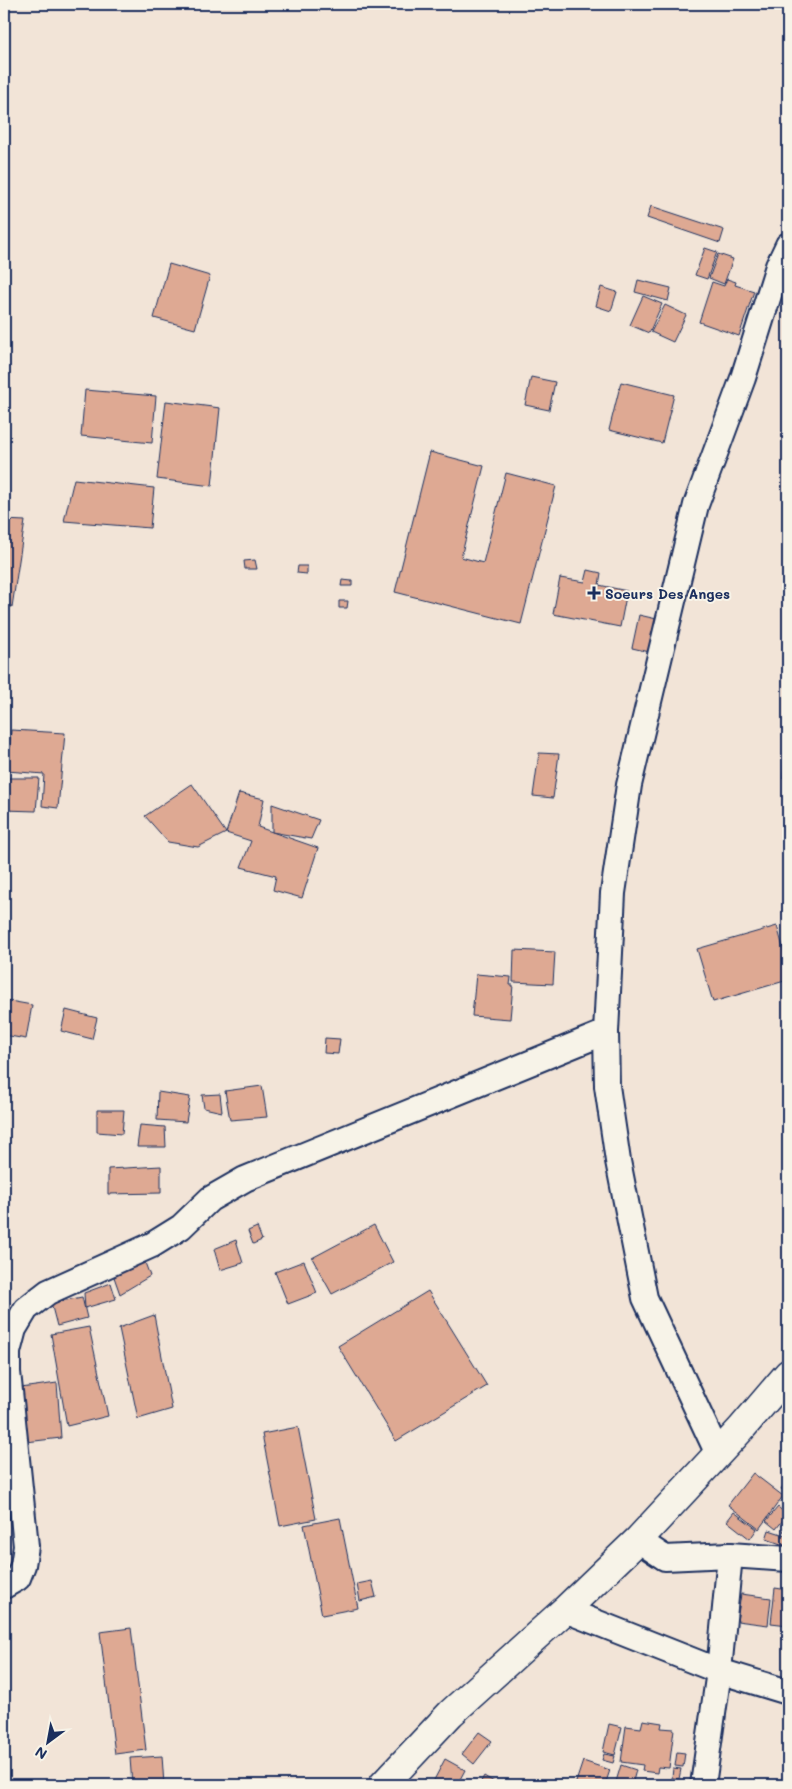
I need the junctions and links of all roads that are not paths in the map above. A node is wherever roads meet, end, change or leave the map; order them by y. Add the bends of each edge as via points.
1 (788, 245) edge
2 (606, 1032) junction
3 (788, 1374) edge
4 (718, 1454) junction
5 (638, 1540) junction
6 (730, 1555) junction
7 (788, 1559) edge
8 (4, 1586) edge
9 (566, 1610) junction
10 (719, 1671) junction
11 (788, 1692) edge
12 (383, 1785) edge
13 (703, 1785) edge

1 - 2 street via 696,506 629,785 613,893
2 - 4 street via 608,1095 645,1298
2 - 8 street via 244,1179 210,1200 180,1227 152,1245 48,1292 26,1309 14,1329 8,1352 26,1546 18,1578
3 - 4 street
4 - 5 street
5 - 6 street via 665,1558
5 - 9 street
6 - 7 street
6 - 10 street
9 - 10 street
9 - 12 street via 451,1713
10 - 11 street
10 - 13 street

